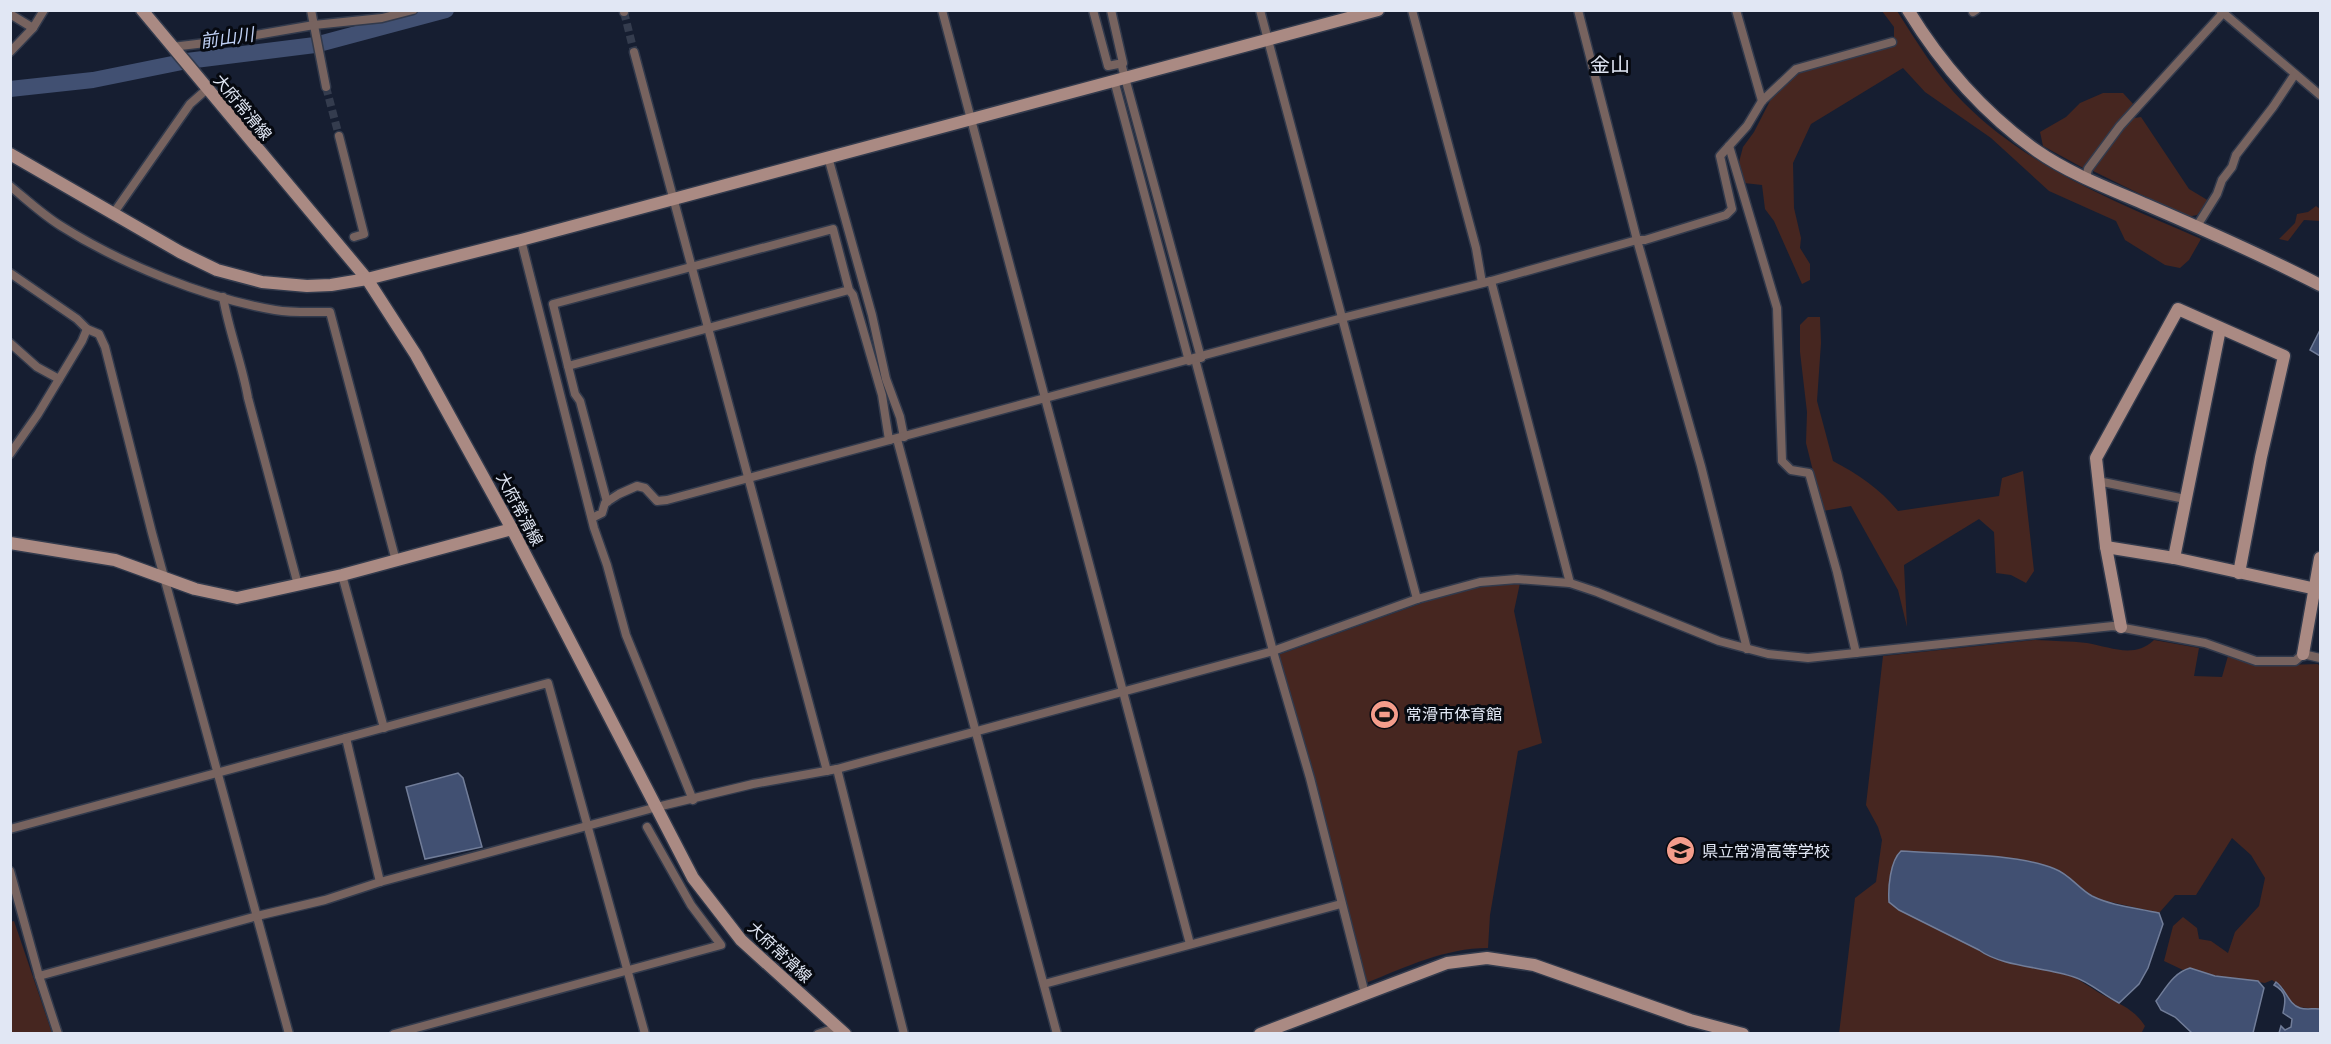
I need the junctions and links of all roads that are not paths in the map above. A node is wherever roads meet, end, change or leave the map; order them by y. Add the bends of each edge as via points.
1 (44, 10) edge
2 (142, 10) edge
3 (311, 10) edge
4 (413, 10) edge
5 (942, 10) edge
6 (1093, 10) edge
7 (1111, 10) edge
8 (1260, 10) edge
9 (1378, 10) edge
10 (1412, 10) edge
11 (1578, 10) edge
12 (1736, 10) edge
13 (1908, 10) edge
14 (2221, 11) edge
15 (10, 14) edge
16 (375, 14) edge
17 (314, 27) junction
18 (33, 28) junction
19 (1267, 40) junction
20 (1892, 42) dead end
21 (175, 50) junction
22 (10, 52) edge
23 (634, 52) tunnel mouth
24 (1121, 63) junction
25 (2295, 74) junction
26 (1119, 78) junction
27 (326, 87) tunnel mouth
28 (207, 89) junction
29 (2320, 95) edge
30 (1762, 101) junction
31 (971, 119) junction
32 (339, 136) tunnel mouth
33 (1729, 146) junction
34 (10, 154) edge
35 (828, 157) junction
36 (2086, 178) junction
37 (10, 186) edge
38 (674, 199) junction
39 (113, 214) junction
40 (2197, 226) junction
41 (354, 237) dead end
42 (521, 240) junction
43 (1637, 240) junction
44 (691, 266) junction
45 (10, 273) edge
46 (367, 279) junction
47 (1486, 282) junction
48 (2320, 285) edge
49 (849, 290) junction
50 (223, 297) junction
51 (1342, 318) junction
52 (709, 328) junction
53 (87, 329) junction
54 (2220, 329) junction
55 (10, 343) edge
56 (1195, 359) junction
57 (568, 366) junction
58 (59, 379) junction
59 (1046, 398) junction
60 (897, 438) junction
61 (10, 453) edge
62 (748, 478) junction
63 (2098, 481) junction
64 (2186, 499) junction
65 (607, 502) junction
66 (592, 518) junction
67 (512, 529) junction
68 (10, 543) edge
69 (2106, 547) junction
70 (2174, 558) junction
71 (2320, 558) edge
72 (396, 561) junction
73 (2238, 573) junction
74 (342, 575) junction
75 (165, 577) junction
76 (1570, 584) junction
77 (298, 585) junction
78 (2316, 589) junction
79 (1417, 599) junction
80 (2121, 627) junction
81 (1747, 649) junction
82 (1273, 651) junction
83 (1856, 653) junction
84 (2303, 654) junction
85 (2320, 658) edge
86 (1123, 691) junction
87 (384, 728) junction
88 (976, 732) junction
89 (346, 738) junction
90 (837, 769) junction
91 (827, 771) junction
92 (218, 773) junction
93 (693, 800) junction
94 (657, 807) junction
95 (588, 826) junction
96 (647, 826) dead end
97 (10, 829) edge
98 (10, 871) edge
99 (380, 882) junction
100 (13, 892) edge
101 (1341, 904) junction
102 (257, 916) junction
103 (1190, 944) junction
104 (627, 970) junction
105 (39, 976) junction
106 (1044, 984) junction
107 (1365, 994) junction
108 (841, 1030) edge
109 (58, 1034) edge
110 (289, 1034) edge
111 (394, 1034) edge
112 (645, 1034) edge
113 (818, 1034) edge
114 (904, 1034) edge
115 (1058, 1034) edge
116 (1260, 1034) edge
117 (1743, 1034) edge

1 - 18 street
2 - 21 street, 大府常滑線
3 - 17 street
4 - 16 street
5 - 31 street
6 - 24 street via 1108,66
7 - 24 street
8 - 19 street
9 - 19 street
10 - 47 street
11 - 43 street
12 - 30 street
13 - 36 street via 1945,62 1999,120 2038,152
14 - 25 street
14 - 36 street via 2120,126 2088,169
15 - 18 street
16 - 17 street
17 - 21 street
17 - 27 street
18 - 22 street
19 - 26 street
19 - 51 street
20 - 30 street via 1796,69
21 - 28 street, 大府常滑線
23 - 38 street
24 - 26 street
25 - 29 street
25 - 40 street via 2236,155
26 - 31 street
26 - 56 street
28 - 39 street via 190,104
28 - 46 street, 大府常滑線
30 - 33 street via 1757,113
31 - 35 street
31 - 59 street
32 - 41 street via 364,234
33 - 43 street via 1719,158 1732,212
33 - 83 street via 1777,308 1782,461 1791,470 1809,473
34 - 39 street
35 - 38 street
35 - 60 street via 886,380 900,417
36 - 40 street
37 - 50 street via 60,225 114,256
38 - 42 street
38 - 44 street
39 - 46 street via 196,260 239,277 307,286
40 - 48 street
42 - 46 street
42 - 66 street
43 - 47 street
43 - 81 street via 1701,466
44 - 49 street via 833,229
44 - 52 street
44 - 57 street via 553,304
45 - 53 street
46 - 67 street, 大府常滑線 via 416,355
47 - 51 street
47 - 76 street
49 - 52 street
49 - 60 street
50 - 72 street via 276,310 330,312
50 - 77 street
51 - 56 street
51 - 79 street
52 - 57 street
52 - 62 street
53 - 58 street
53 - 75 street via 99,334 105,347
54 - 63 street via 2178,309 2096,458
54 - 64 street
54 - 73 street via 2283,356
55 - 58 street via 37,367
56 - 59 street
56 - 82 street
57 - 65 street
58 - 61 street
59 - 60 street
59 - 86 street
60 - 62 street
60 - 88 street
62 - 65 street via 657,501 645,488 637,486
62 - 91 street
63 - 64 street
63 - 69 street
64 - 70 street
65 - 66 street via 602,513
66 - 93 street via 626,635
67 - 72 street
67 - 94 street, 大府常滑線
68 - 75 street via 115,560
69 - 70 street
69 - 80 street
70 - 73 street
71 - 78 street
72 - 74 street
73 - 78 street
74 - 77 street
74 - 87 street
75 - 77 street via 195,589 237,598
75 - 92 street
76 - 79 street via 1517,579 1480,582
76 - 81 street
78 - 84 street
79 - 82 street
80 - 83 street
80 - 84 street via 2205,643 2256,661 2295,661
81 - 83 street via 1808,658
82 - 86 street
82 - 101 street
84 - 85 street
86 - 88 street
86 - 103 street
87 - 89 street
87 - 95 street via 548,683
88 - 90 street
88 - 106 street
89 - 92 street
89 - 99 street
90 - 91 street
90 - 114 street
91 - 93 street via 753,783
92 - 97 street
92 - 102 street
93 - 94 street
94 - 95 street
94 - 108 street, 大府常滑線 via 693,878 741,940
95 - 99 street
95 - 104 street
96 - 104 street via 680,887 721,945
98 - 100 street
99 - 102 street
100 - 105 street
101 - 103 street
101 - 107 street
102 - 105 street
102 - 110 street
103 - 106 street
104 - 111 street
104 - 112 street
105 - 109 street
106 - 115 street
107 - 116 street
107 - 117 street via 1447,963 1496,959 1534,965 1690,1020
108 - 113 street

